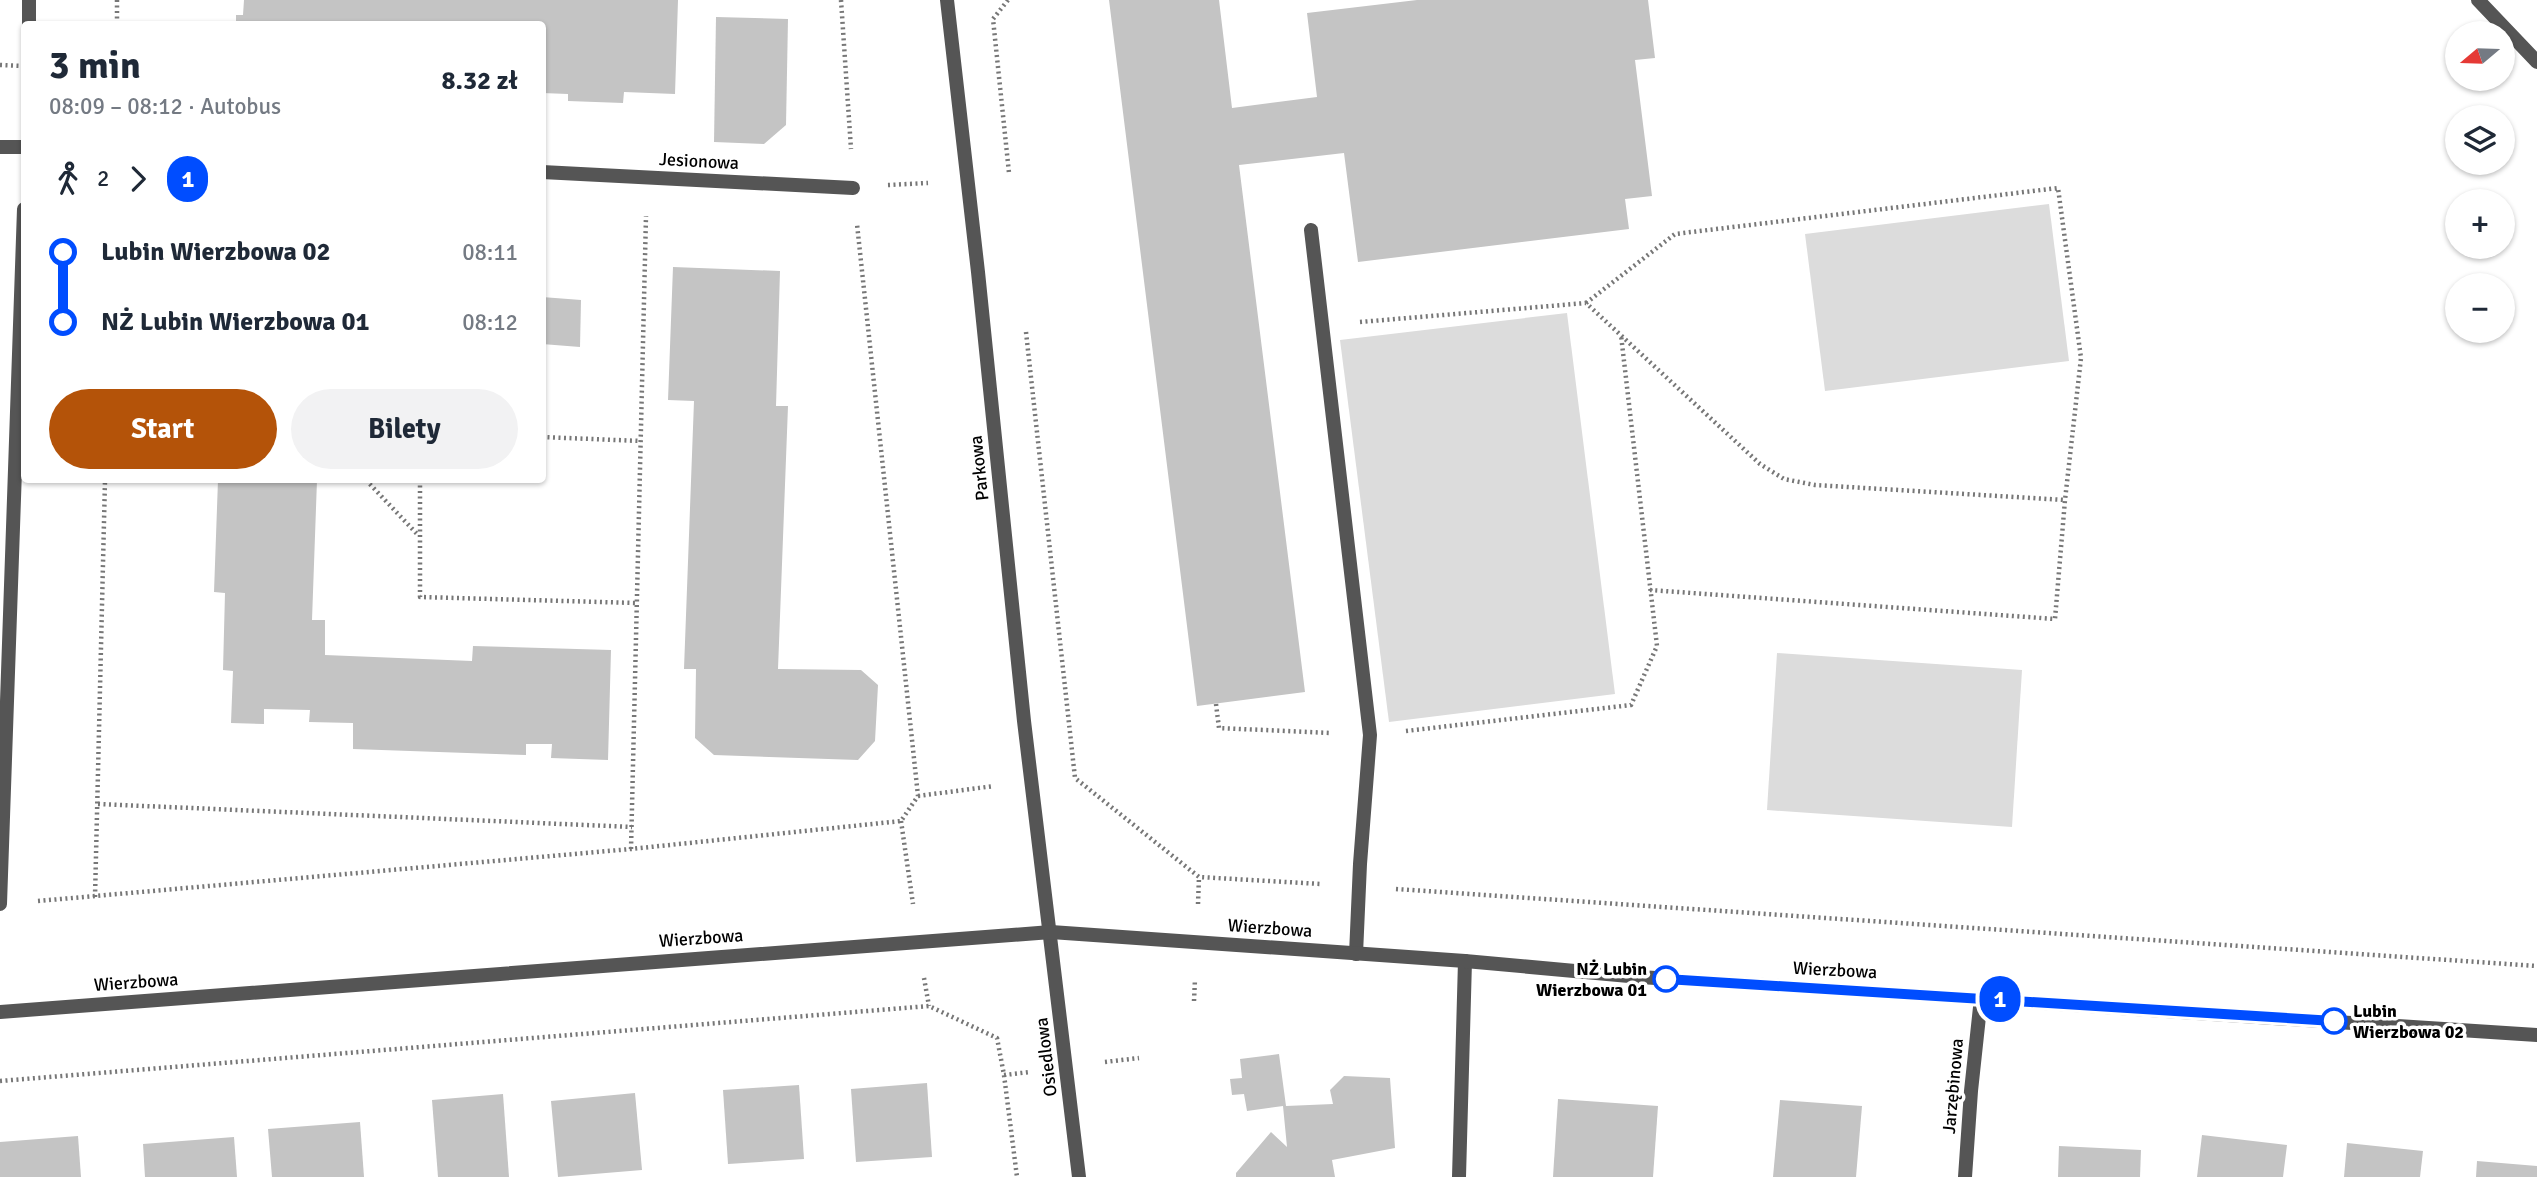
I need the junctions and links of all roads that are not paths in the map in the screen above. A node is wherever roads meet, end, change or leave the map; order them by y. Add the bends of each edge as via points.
1 (29, 0) edge
2 (947, 0) edge
3 (2478, 0) edge
4 (29, 21) edge
5 (2537, 62) edge
6 (0, 147) edge
7 (21, 147) edge
8 (546, 172) edge
9 (853, 188) road end
10 (1311, 230) dead end
11 (21, 296) edge
12 (0, 904) edge
13 (1051, 932) junction
14 (1356, 954) junction
15 (1465, 961) junction
16 (1981, 998) junction
17 (0, 1012) edge
18 (2537, 1035) edge
19 (1079, 1177) edge
20 (1459, 1177) edge
21 (1965, 1177) edge

1 - 4 street
2 - 13 street, Parkowa
3 - 5 street
6 - 7 street
8 - 9 street, Jesionowa
10 - 14 street via 1370,735
11 - 12 street
13 - 14 street, Wierzbowa
13 - 17 street, Wierzbowa
13 - 19 street, Osiedlowa
14 - 15 street, Wierzbowa
15 - 16 street, Wierzbowa
15 - 20 street
16 - 18 street, Wierzbowa
16 - 21 street, Jarzębinowa

